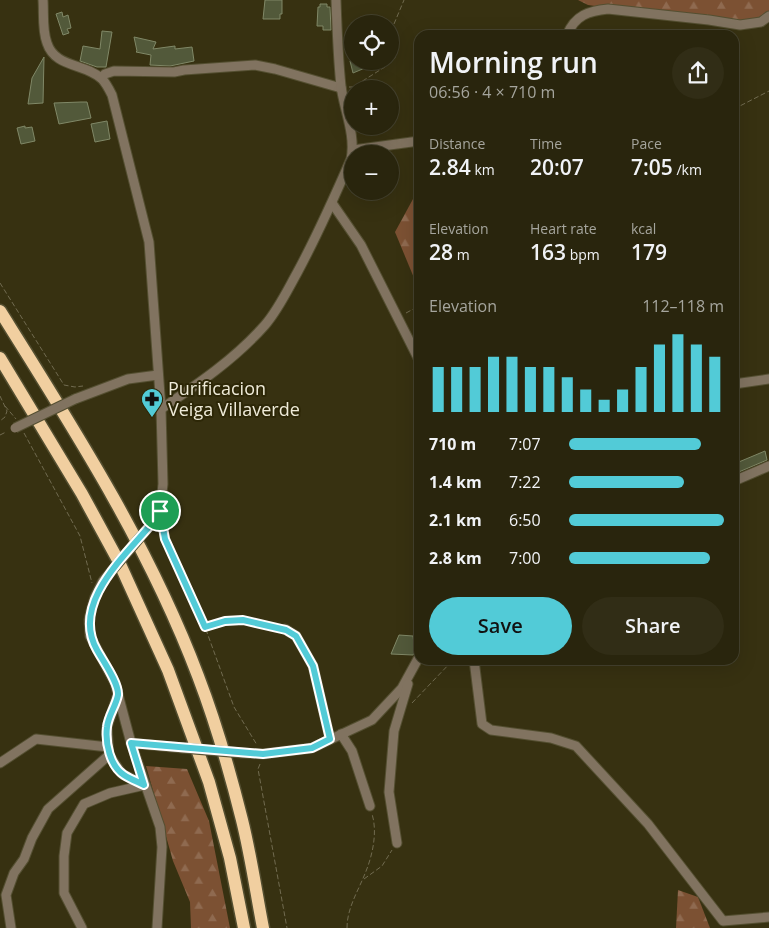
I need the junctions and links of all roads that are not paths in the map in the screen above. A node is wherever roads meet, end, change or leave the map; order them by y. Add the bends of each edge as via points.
1 (43, 0) edge
2 (336, 0) edge
3 (769, 16) edge
4 (570, 30) edge
5 (101, 78) junction
6 (341, 88) junction
7 (414, 142) edge
8 (352, 145) edge
9 (390, 145) edge
10 (344, 175) edge
11 (332, 203) junction
12 (0, 311) edge
13 (414, 350) edge
14 (0, 358) edge
15 (158, 375) junction
16 (769, 380) edge
17 (739, 383) edge
18 (161, 409) junction
19 (18, 427) road end
20 (769, 466) edge
21 (739, 479) edge
22 (286, 630) road end
23 (414, 665) edge
24 (475, 665) edge
25 (412, 669) junction
26 (118, 694) junction
27 (341, 734) junction
28 (330, 739) junction
29 (131, 743) junction
30 (108, 751) junction
31 (0, 763) edge
32 (144, 785) junction
33 (370, 806) road end
34 (396, 843) road end
35 (769, 917) edge
36 (11, 928) edge
37 (82, 928) edge
38 (157, 928) edge
39 (244, 928) edge
40 (263, 928) edge

1 - 5 street via 45,37 52,53 62,61
2 - 6 street
3 - 4 street via 761,22 740,25 608,9 592,10 577,18
5 - 6 street via 114,71 174,72 254,65
5 - 15 street via 112,95 149,242
6 - 8 street
7 - 9 street
10 - 11 street
11 - 13 street via 361,245
11 - 18 street via 279,306 265,325 202,382
12 - 40 highway via 116,500 168,604 198,676 223,749 243,822
14 - 39 highway via 92,511 168,670 209,782 230,858
15 - 18 street
15 - 19 street, bridge via 128,379 75,399
16 - 17 street
18 - 26 street, bridge via 163,484 160,511 103,581 95,597 90,620 90,636
20 - 21 street
22 - 28 street via 296,636 313,666
23 - 25 street
24 - 35 street via 482,724 491,730 551,738 576,746 648,824 723,921
25 - 27 street via 402,688 372,720
25 - 34 street via 394,731 389,792
26 - 29 street
26 - 30 street via 107,728
27 - 28 street
27 - 33 street via 352,752
28 - 29 street, bridge via 312,748 263,754
29 - 32 street
30 - 31 street via 36,739
30 - 32 street via 122,774
30 - 36 street via 48,809 32,838 6,895
32 - 37 street via 110,793 84,804 67,833 64,893
32 - 38 street via 162,839

